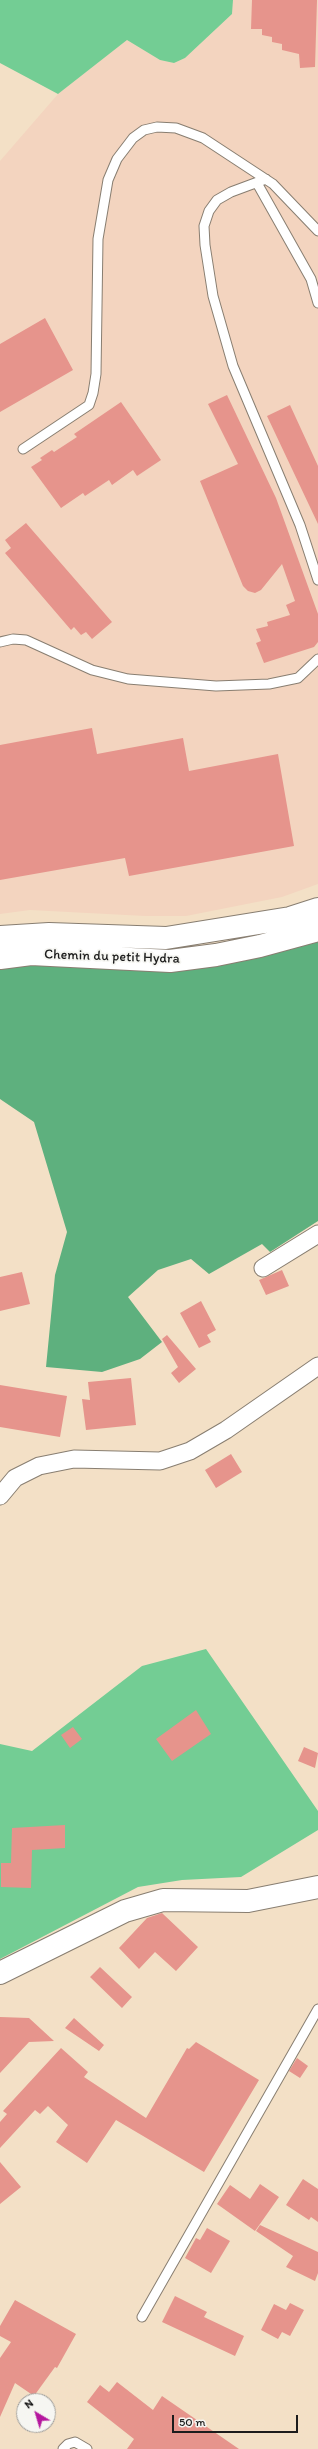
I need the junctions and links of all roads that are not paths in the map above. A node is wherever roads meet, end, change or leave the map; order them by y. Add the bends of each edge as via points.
1 (266, 179) junction
2 (257, 183) junction
3 (318, 231) edge
4 (318, 303) edge
5 (23, 449) dead end
6 (318, 580) edge
7 (0, 642) edge
8 (318, 659) edge
9 (318, 909) edge
10 (318, 930) edge
11 (0, 937) edge
12 (0, 958) edge
13 (318, 1234) edge
14 (263, 1268) dead end
15 (318, 1366) edge
16 (0, 1496) edge
17 (318, 1887) edge
18 (0, 1973) edge
19 (318, 2009) edge
20 (142, 2317) dead end
21 (63, 2449) edge
22 (87, 2449) edge

1 - 2 lane
1 - 3 lane
1 - 5 lane via 203,138 176,128 158,127 144,130 133,138 117,159 108,180 98,239 96,374 89,405
2 - 4 lane via 311,279
2 - 6 lane via 217,200 209,211 204,226 205,245 213,296 233,366 300,525
7 - 8 lane via 26,640 92,670 128,679 216,686 269,684 298,678
9 - 11 main road, Chemin du petit Hydra via 290,918 166,938 49,934
10 - 12 main road, Chemin du petit Hydra via 260,946 170,961 32,954
13 - 14 street
15 - 16 street via 226,1430 190,1451 160,1460 74,1459 39,1466 15,1478
17 - 18 main road via 248,1901 163,1900 125,1911
19 - 20 lane
21 - 22 lane via 75,2442

